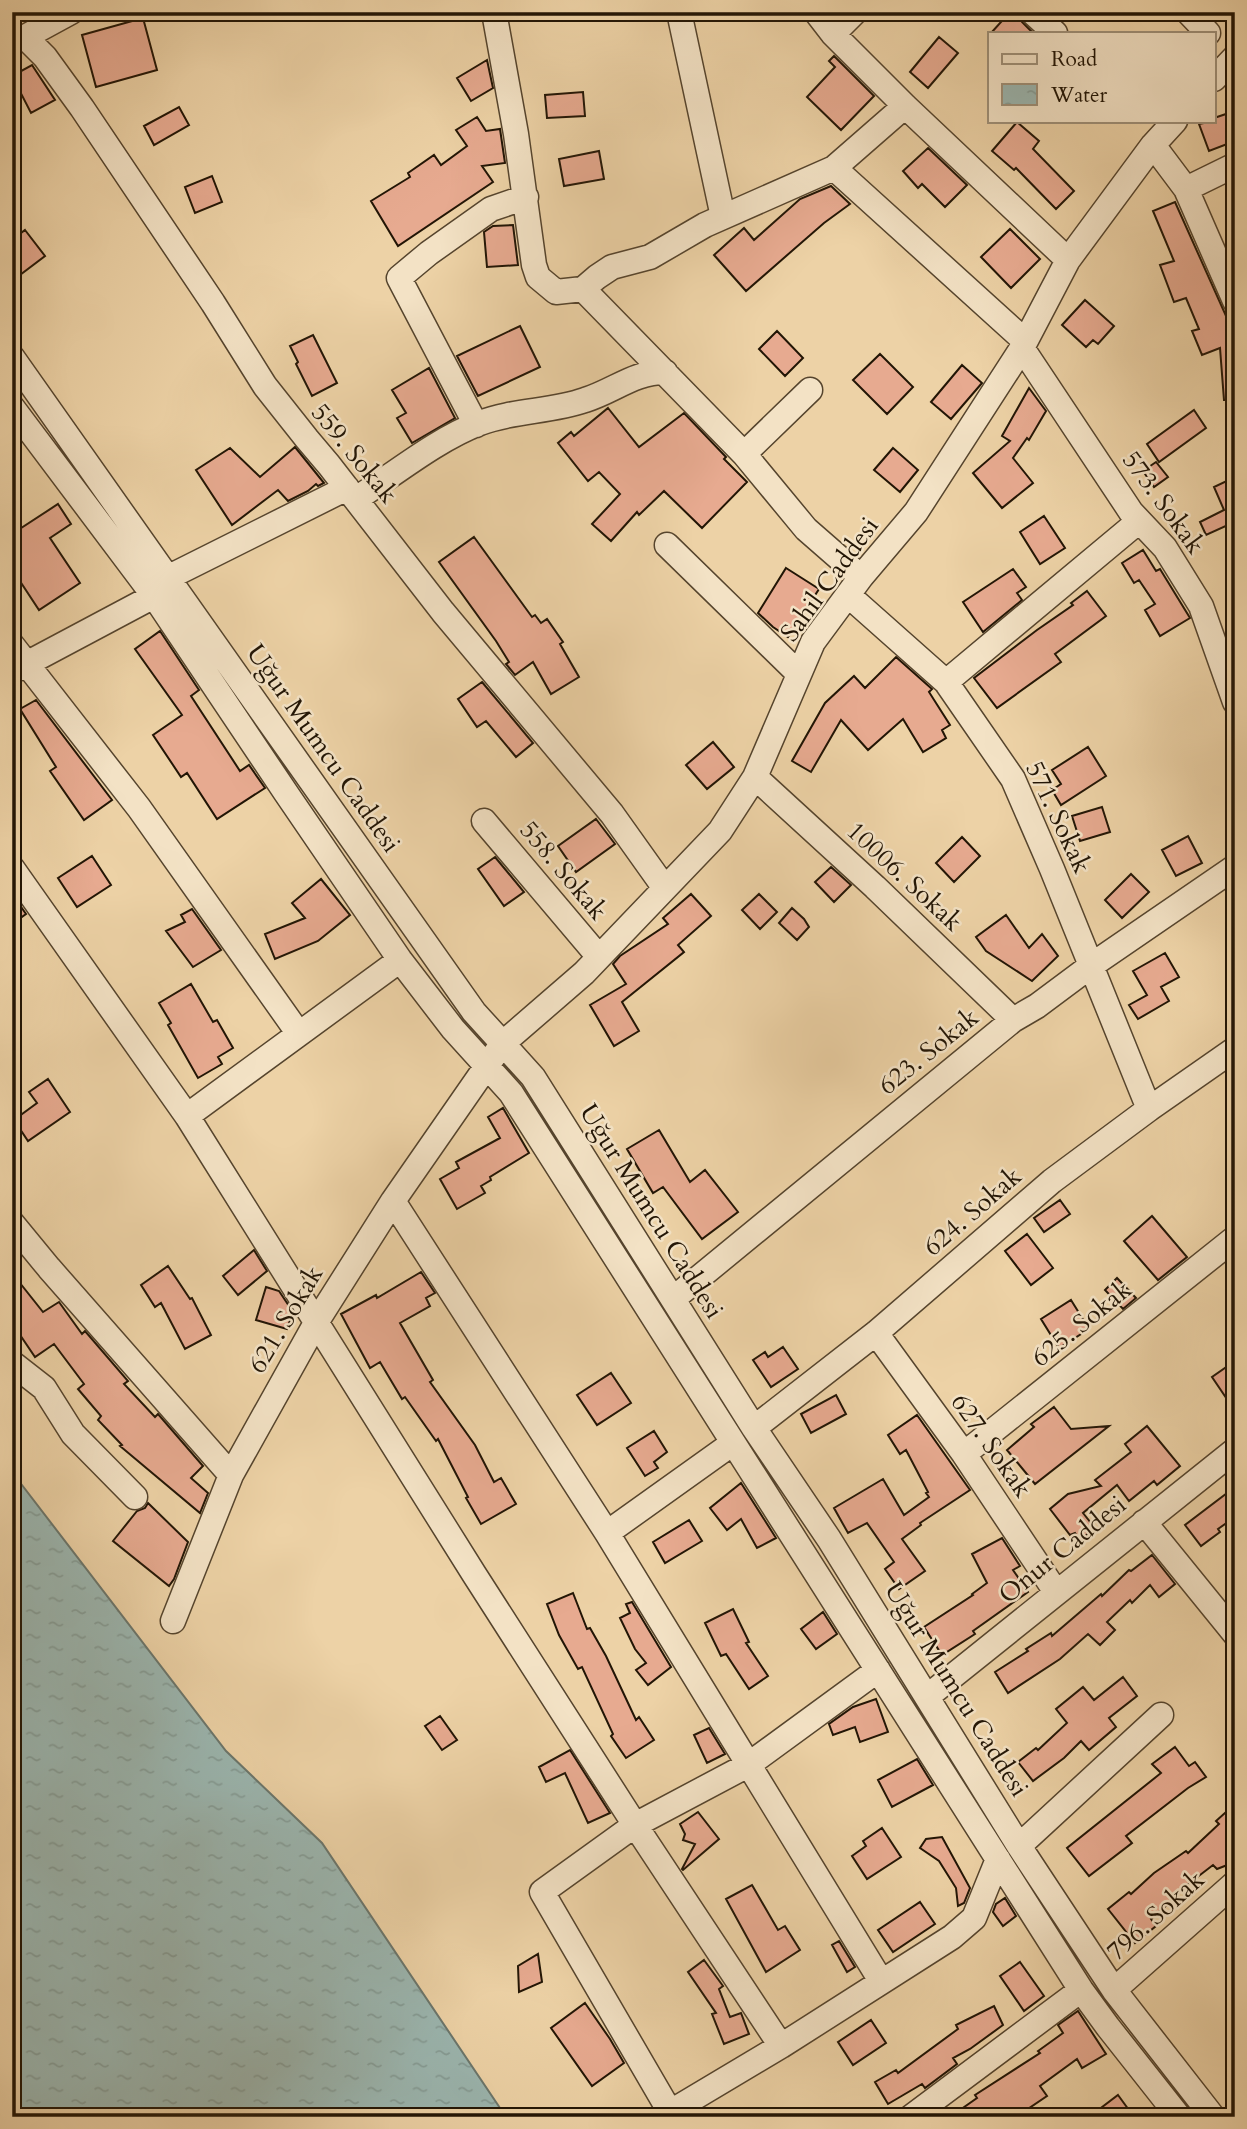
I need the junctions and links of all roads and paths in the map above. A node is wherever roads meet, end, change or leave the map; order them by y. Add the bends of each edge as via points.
1 (71, 12) edge
2 (494, 12) edge
3 (679, 12) edge
4 (816, 12) edge
5 (855, 12) edge
6 (1032, 12) edge
7 (1188, 12) edge
8 (1054, 32) edge
9 (1207, 32) edge
10 (833, 34) junction
11 (19, 39) edge
12 (1216, 41) edge
13 (1234, 58) edge
14 (1216, 77) edge
15 (905, 106) junction
16 (1160, 130) edge
17 (1235, 165) edge
18 (834, 168) junction
19 (1186, 189) junction
20 (526, 198) junction
21 (723, 217) junction
22 (1068, 260) junction
23 (583, 289) junction
24 (1235, 301) edge
25 (1024, 344) junction
26 (12, 357) edge
27 (665, 372) junction
28 (810, 390) dead end
29 (12, 407) edge
30 (475, 425) junction
31 (744, 454) junction
32 (351, 493) junction
33 (1139, 521) junction
34 (667, 545) dead end
35 (855, 586) junction
36 (160, 587) junction
37 (17, 660) edge
38 (799, 674) junction
39 (946, 682) junction
40 (1235, 702) edge
41 (755, 777) junction
42 (484, 821) dead end
43 (1235, 867) edge
44 (12, 868) edge
45 (664, 887) junction
46 (598, 957) junction
47 (400, 960) junction
48 (1092, 965) junction
49 (1013, 1020) junction
50 (299, 1034) junction
51 (502, 1044) junction
52 (1235, 1049) edge
53 (486, 1068) junction
54 (1149, 1109) junction
55 (187, 1116) junction
56 (393, 1201) junction
57 (12, 1223) edge
58 (1235, 1238) edge
59 (673, 1299) junction
60 (317, 1321) junction
61 (876, 1333) junction
62 (12, 1363) edge
63 (754, 1428) junction
64 (733, 1443) junction
65 (1235, 1450) edge
66 (964, 1454) junction
67 (230, 1475) junction
68 (135, 1497) dead end
69 (1144, 1522) junction
70 (607, 1533) junction
71 (1056, 1592) junction
72 (173, 1621) dead end
73 (1235, 1634) edge
74 (878, 1670) junction
75 (928, 1696) junction
76 (1161, 1715) dead end
77 (748, 1765) junction
78 (635, 1825) junction
79 (1019, 1846) junction
80 (998, 1859) junction
81 (1235, 1884) edge
82 (881, 1981) junction
83 (1081, 1990) junction
84 (1115, 1990) junction
85 (781, 2046) junction
86 (666, 2114) edge
87 (911, 2117) edge
88 (1178, 2117) edge
89 (1213, 2117) edge

1 - 11 street
2 - 20 street
3 - 21 street
4 - 10 street
5 - 10 street
6 - 8 street
7 - 9 street
10 - 15 street
11 - 32 street, 559. Sokak via 45,57 82,107 264,386
12 - 13 street
13 - 14 street
15 - 18 street
15 - 22 street
16 - 19 street
16 - 22 street, Sahil Caddesi
17 - 19 street
18 - 21 street
18 - 25 street, 573. Sokak
19 - 24 street
20 - 23 street via 538,277 556,292
20 - 30 street via 491,209 399,278
21 - 23 street via 650,257 612,267
22 - 25 street, Sahil Caddesi
23 - 27 street, 571. Sokak
25 - 33 street, 573. Sokak
25 - 35 street, Sahil Caddesi via 916,512
26 - 36 street, Uğur Mumcu Caddesi
27 - 30 street via 636,376 584,401
27 - 31 street, 571. Sokak
28 - 31 street
29 - 36 street, Uğur Mumcu Caddesi
30 - 32 street
31 - 35 street, 571. Sokak
32 - 36 street
32 - 45 street, 559. Sokak via 443,612 612,814
33 - 39 street
33 - 40 street, 573. Sokak via 1165,548 1201,606
34 - 38 street
35 - 38 street, Sahil Caddesi via 813,642
35 - 39 street, 571. Sokak
36 - 37 street
36 - 47 street, Uğur Mumcu Caddesi
36 - 51 street, Uğur Mumcu Caddesi
37 - 50 street via 139,808
38 - 41 street, Sahil Caddesi
39 - 48 street, 571. Sokak via 1013,779
41 - 45 street, Sahil Caddesi via 720,831
41 - 49 street, 10006. Sokak
42 - 46 street, 558. Sokak
43 - 48 street, 623. Sokak
44 - 55 street
45 - 46 street, Sahil Caddesi
46 - 51 street, Sahil Caddesi
47 - 50 street
47 - 53 street, Uğur Mumcu Caddesi
48 - 49 street, 623. Sokak
48 - 54 street, 571. Sokak
49 - 59 street, 623. Sokak
50 - 55 street
51 - 53 street, Sahil Caddesi
51 - 59 street, Uğur Mumcu Caddesi via 533,1077
52 - 54 street, 624. Sokak
53 - 56 street, 621. Sokak
53 - 64 street, Uğur Mumcu Caddesi via 511,1093
54 - 61 street, 624. Sokak via 1052,1181
55 - 60 street
56 - 60 street, 621. Sokak
56 - 70 street
57 - 67 street
58 - 66 street, 625. Sokak
59 - 63 street, Uğur Mumcu Caddesi
60 - 67 street, 621. Sokak
60 - 78 street
61 - 63 street, 624. Sokak
61 - 66 street, 627. Sokak
62 - 68 street via 44,1388 73,1434
63 - 75 street, Uğur Mumcu Caddesi
64 - 70 street
64 - 74 street, Uğur Mumcu Caddesi
65 - 69 street, Onur Caddesi
66 - 71 street, 627. Sokak
67 - 72 street, 621. Sokak
69 - 71 street, Onur Caddesi
69 - 73 street
70 - 77 street
71 - 75 street, Onur Caddesi
74 - 77 street
74 - 80 street, Uğur Mumcu Caddesi
75 - 79 street, Uğur Mumcu Caddesi
76 - 79 street
77 - 78 street
77 - 82 street
78 - 85 street
78 - 86 street via 542,1892
79 - 84 street, Uğur Mumcu Caddesi
80 - 82 street via 974,1918
80 - 83 street, Uğur Mumcu Caddesi
81 - 84 street, 796. Sokak
82 - 85 street
83 - 87 street
83 - 88 street, Uğur Mumcu Caddesi
84 - 89 street, Uğur Mumcu Caddesi
85 - 86 street

